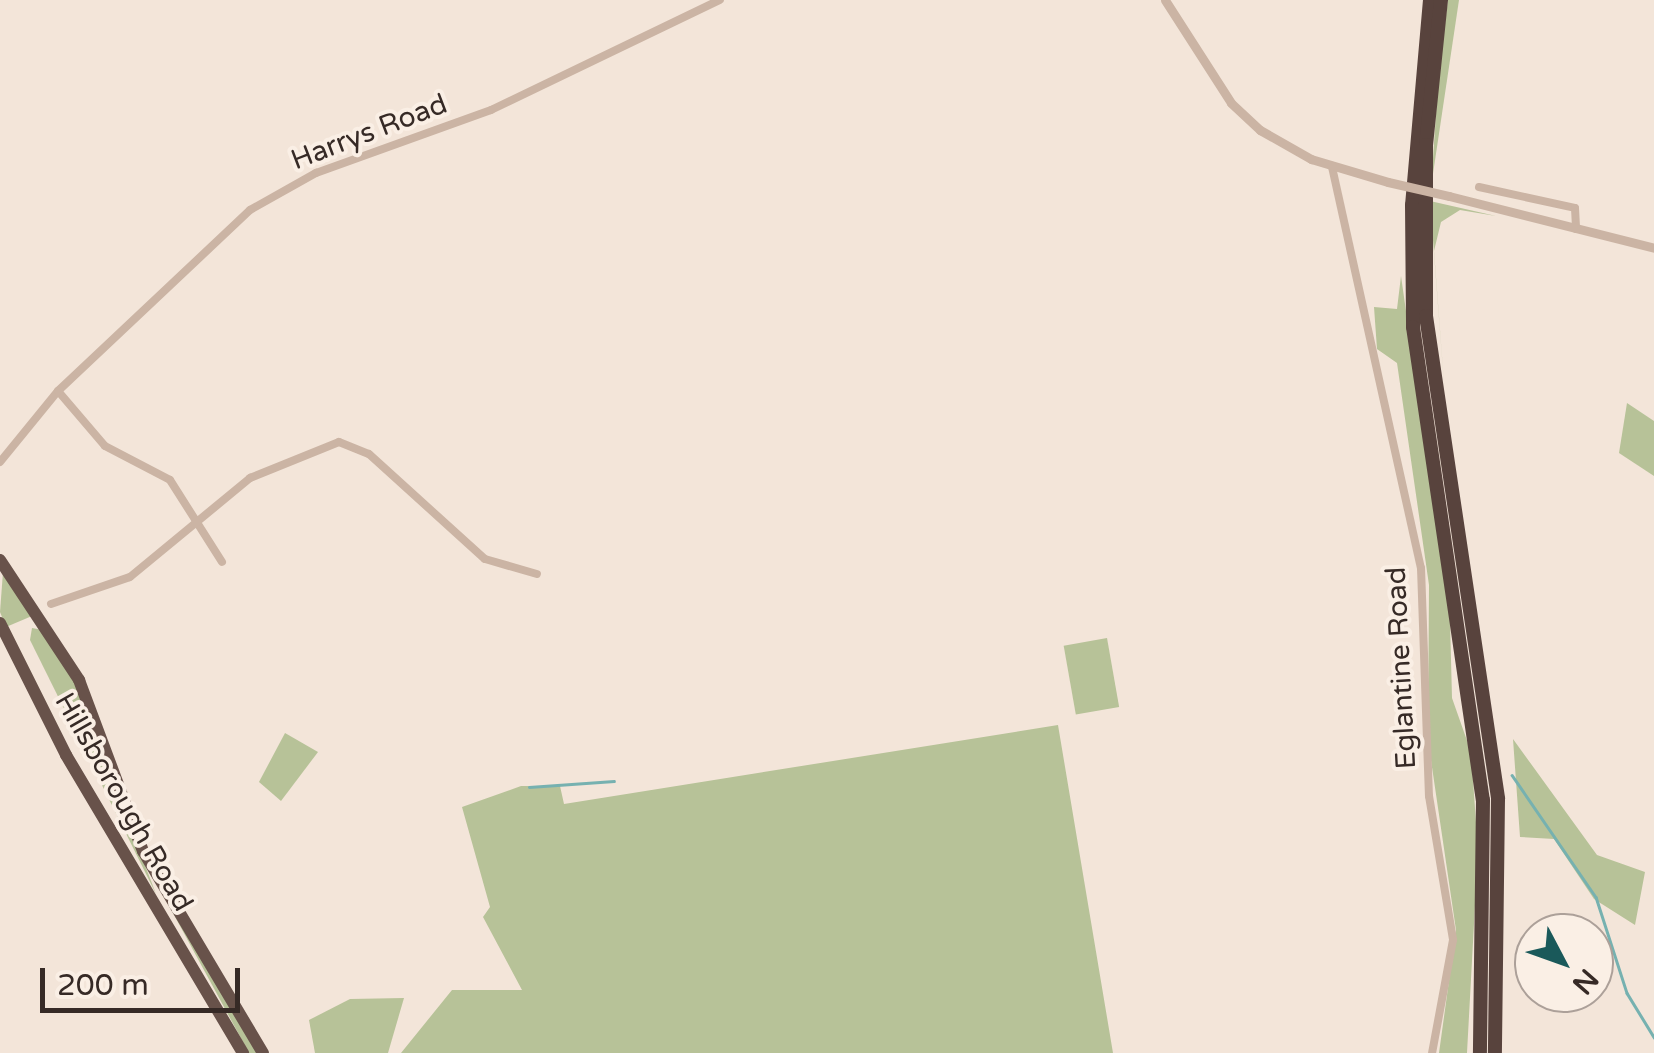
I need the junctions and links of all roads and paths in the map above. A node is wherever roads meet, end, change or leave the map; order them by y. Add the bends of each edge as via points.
1 (720, 0) edge
2 (1165, 0) edge
3 (1430, 0) edge
4 (1442, 0) edge
5 (1332, 166) junction
6 (1479, 187) dead end
7 (1576, 229) junction
8 (1654, 248) edge
9 (58, 391) junction
10 (0, 462) edge
11 (198, 513) junction
12 (0, 560) edge
13 (222, 562) dead end
14 (537, 574) dead end
15 (51, 604) dead end
16 (0, 624) edge
17 (243, 1053) edge
18 (262, 1053) edge
19 (1432, 1053) edge
20 (1480, 1053) edge
21 (1494, 1053) edge

1 - 9 street, Harrys Road via 491,110 268,199
2 - 5 street via 1231,102 1277,142
3 - 20 highway via 1412,205 1414,327 1480,766 1487,867
4 - 21 highway via 1426,145 1426,316 1494,764 1502,924
5 - 7 street, bridge
5 - 19 street, Eglantine Road via 1420,568 1428,776 1453,940
6 - 7 street via 1575,208
7 - 8 street
9 - 10 street, Harrys Road
9 - 11 street via 105,446 158,470
11 - 13 street
11 - 14 street via 267,468 347,443 485,559
11 - 15 street via 130,577
12 - 18 highway, Hillsborough Road via 79,680 143,851
16 - 17 highway, Hillsborough Road via 66,755

